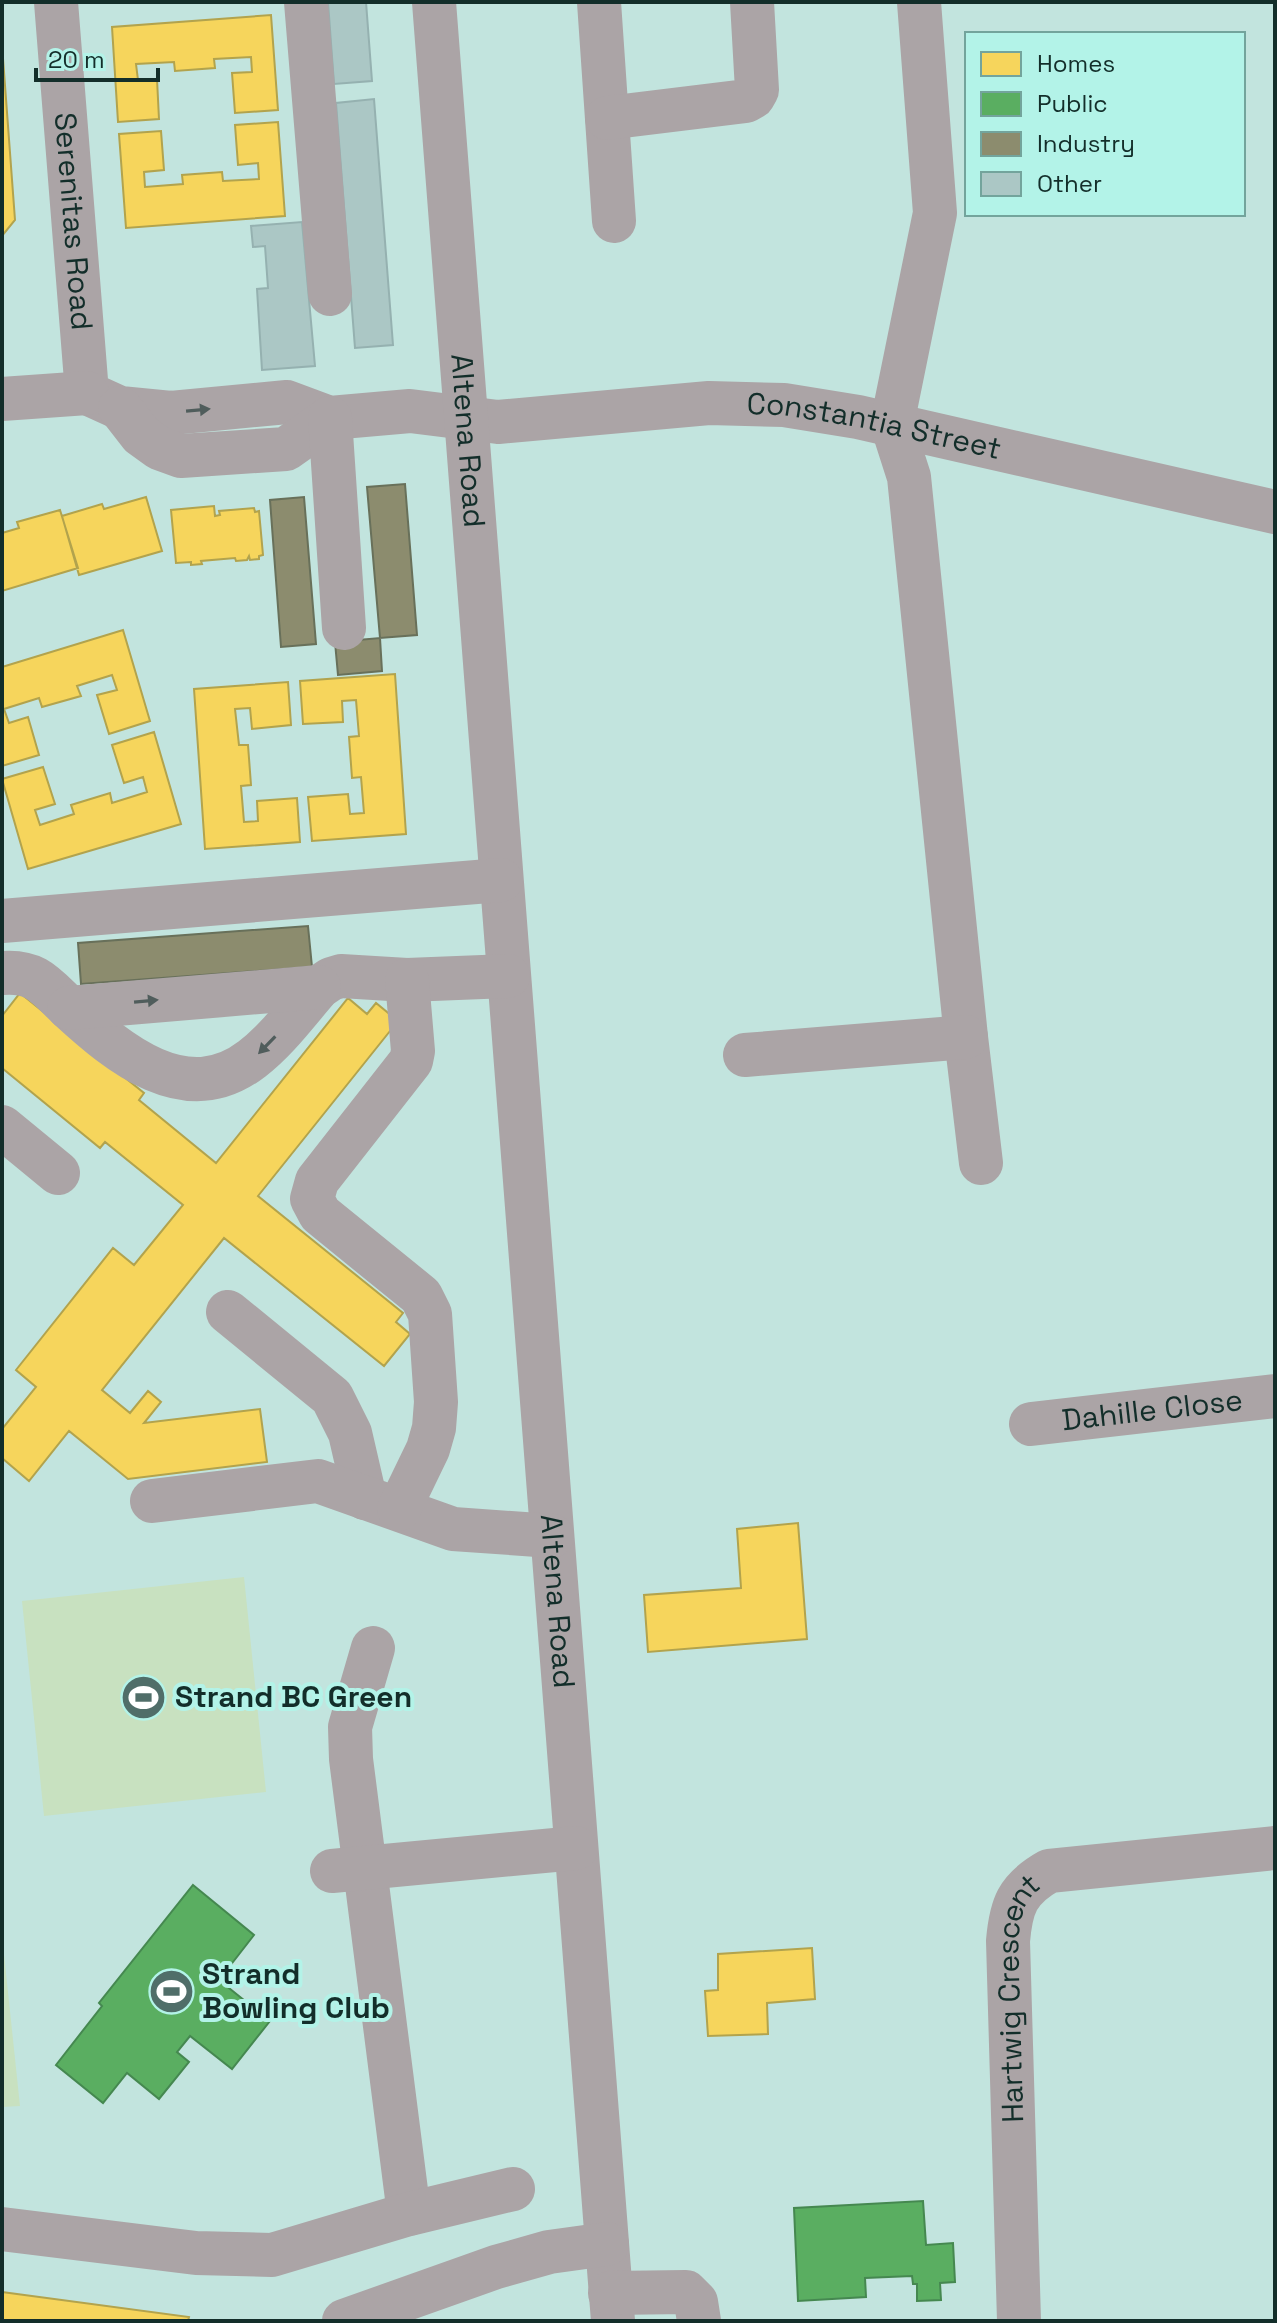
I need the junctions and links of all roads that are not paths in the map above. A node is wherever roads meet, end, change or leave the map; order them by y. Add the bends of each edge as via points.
1 (56, 2) edge
2 (306, 2) edge
3 (434, 2) edge
4 (599, 2) edge
5 (752, 2) edge
6 (919, 2) edge
7 (607, 118) junction
8 (614, 221) dead end
9 (330, 294) dead end
10 (2, 399) edge
11 (104, 400) junction
12 (330, 418) junction
13 (466, 418) junction
14 (892, 424) junction
15 (1275, 512) edge
16 (344, 628) dead end
17 (501, 880) junction
18 (2, 921) edge
19 (2, 973) edge
20 (508, 976) junction
21 (407, 980) junction
22 (319, 987) junction
23 (69, 1008) junction
24 (966, 1037) junction
25 (745, 1055) dead end
26 (2, 1127) edge
27 (981, 1163) dead end
28 (58, 1173) dead end
29 (228, 1312) dead end
30 (1275, 1396) edge
31 (1031, 1424) dead end
32 (152, 1501) dead end
33 (382, 1504) junction
34 (552, 1536) junction
35 (373, 1648) dead end
36 (576, 1848) junction
37 (1275, 1848) edge
38 (349, 1870) junction
39 (513, 2189) dead end
40 (409, 2214) junction
41 (2, 2229) edge
42 (607, 2244) junction
43 (612, 2307) edge
44 (344, 2321) edge
45 (699, 2321) edge
46 (1019, 2321) edge

1 - 11 street, Serenitas Road
2 - 9 street
3 - 13 street, Altena Road
4 - 7 street
5 - 7 street via 757,90 753,97
6 - 14 street via 935,213
7 - 8 street
10 - 11 street
11 - 12 street via 141,435 181,456 286,449
12 - 13 street via 410,411
12 - 16 street
13 - 14 street, Constantia Street via 498,422 749,403
13 - 17 street, Altena Road
14 - 15 street, Constantia Street
14 - 24 street via 909,477
17 - 18 street
17 - 20 street, Altena Road
19 - 23 street via 30,974
20 - 21 street
20 - 34 street, Altena Road
21 - 22 street via 341,976
21 - 33 street via 411,1061 317,1181 312,1199 320,1214 421,1296 430,1314 434,1428 428,1449
23 -> 22 street
22 -> 23 street via 250,1061 200,1080 156,1072 99,1036
24 - 25 street
24 - 27 street
26 - 28 street
29 - 33 street via 332,1397
30 - 31 street, Dahille Close
32 - 33 street via 318,1481
33 - 34 street via 453,1529
34 - 36 street, Altena Road
35 - 38 street via 350,1727
36 - 38 street
36 - 42 street, Altena Road
37 - 46 street, Hartwig Crescent via 1049,1871 1025,1887 1010,1911
38 - 40 street
39 - 40 street
40 - 41 street via 272,2255 196,2253
42 - 43 street, Altena Road
42 - 44 street via 496,2267
43 - 45 street via 686,2292 696,2302

